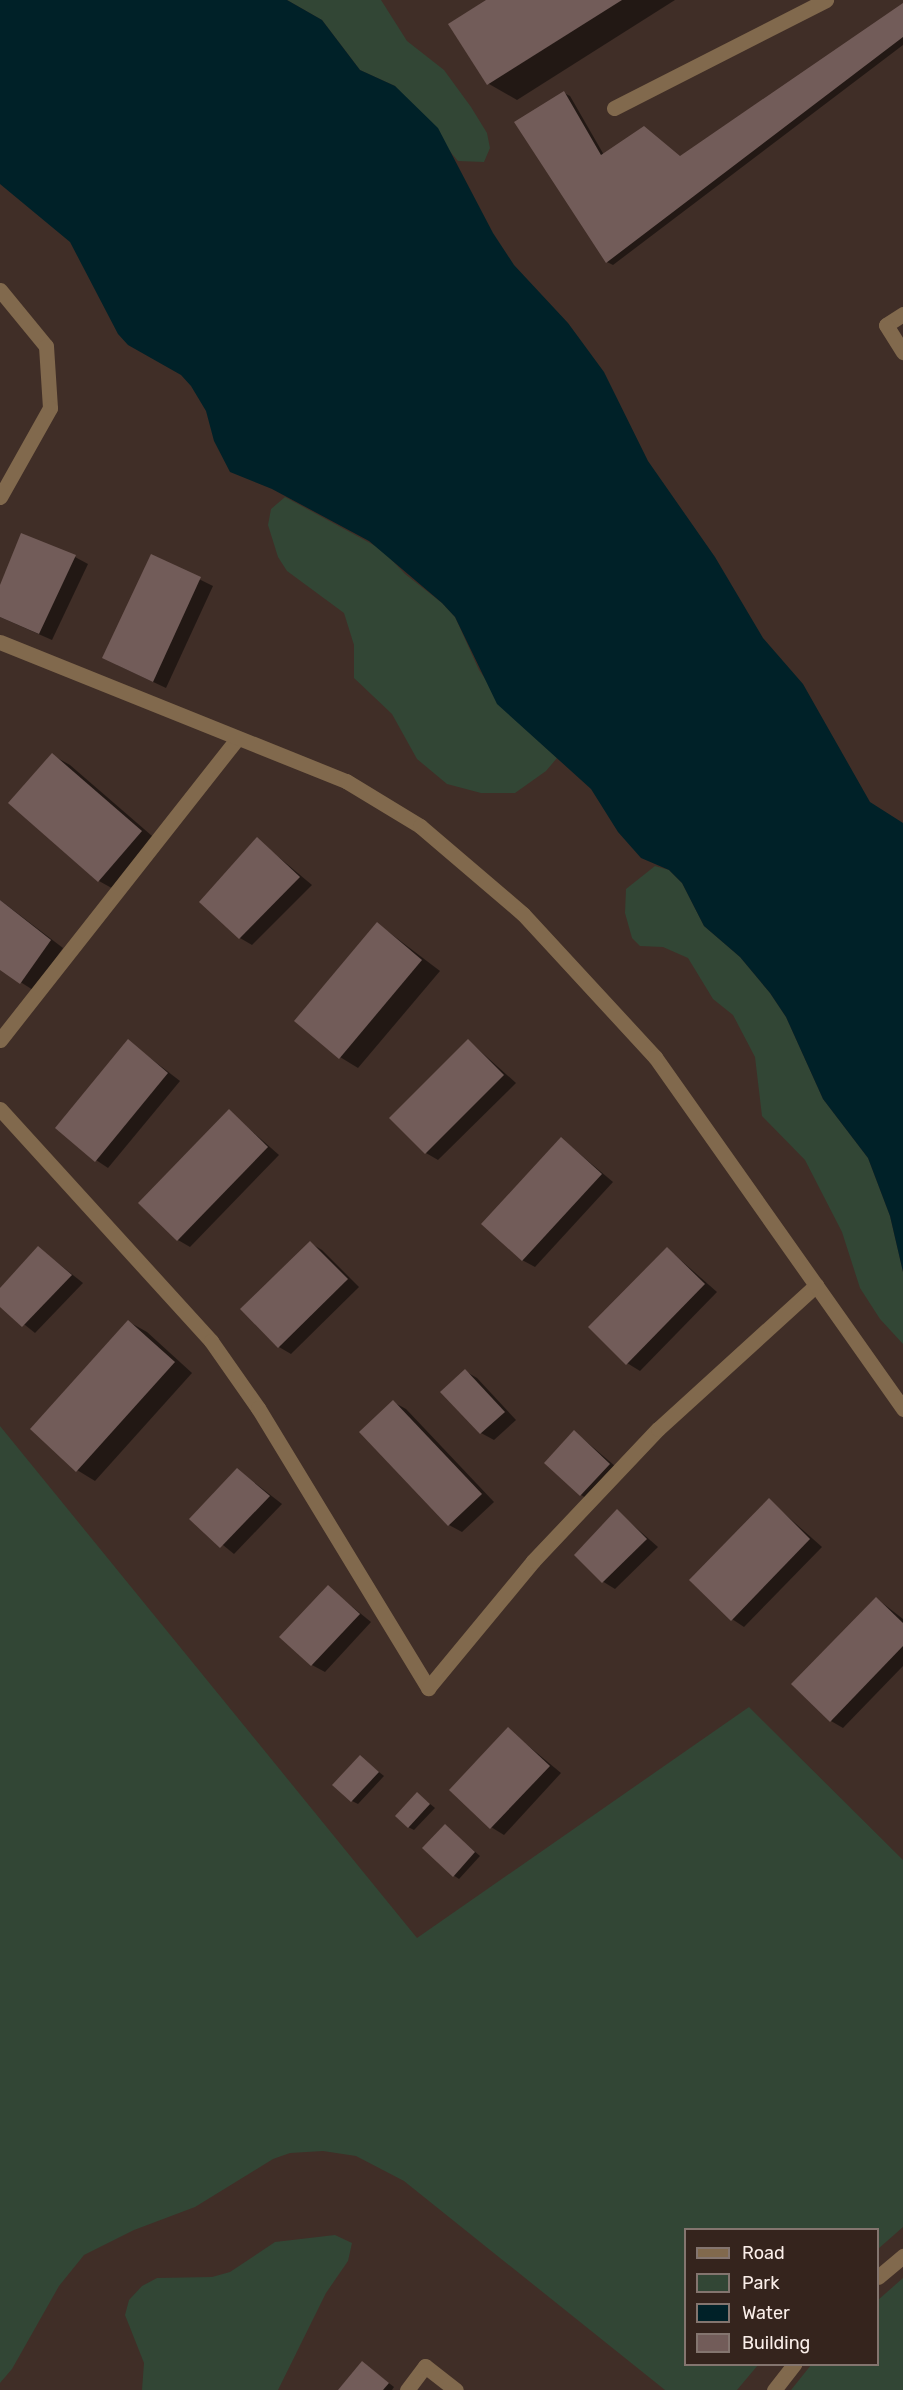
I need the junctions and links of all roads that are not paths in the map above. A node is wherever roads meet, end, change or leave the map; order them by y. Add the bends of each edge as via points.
1 (826, 0) edge
2 (614, 108) dead end
3 (0, 290) edge
4 (903, 314) edge
5 (903, 352) edge
6 (0, 497) edge
7 (0, 642) edge
8 (237, 739) junction
9 (0, 1040) edge
10 (0, 1109) edge
11 (816, 1285) junction
12 (903, 1409) edge
13 (903, 2256) edge
14 (879, 2276) edge
15 (792, 2366) edge
16 (406, 2390) edge
17 (456, 2390) edge
18 (774, 2390) edge

1 - 2 street
3 - 6 street via 46,346 50,408
4 - 5 street via 886,325
7 - 8 street
8 - 9 street
8 - 11 street via 346,781 420,826 523,914 656,1057
10 - 11 street via 211,1341 258,1408 428,1688 533,1561 658,1429
11 - 12 street
13 - 14 street
15 - 18 street
16 - 17 street via 425,2366

